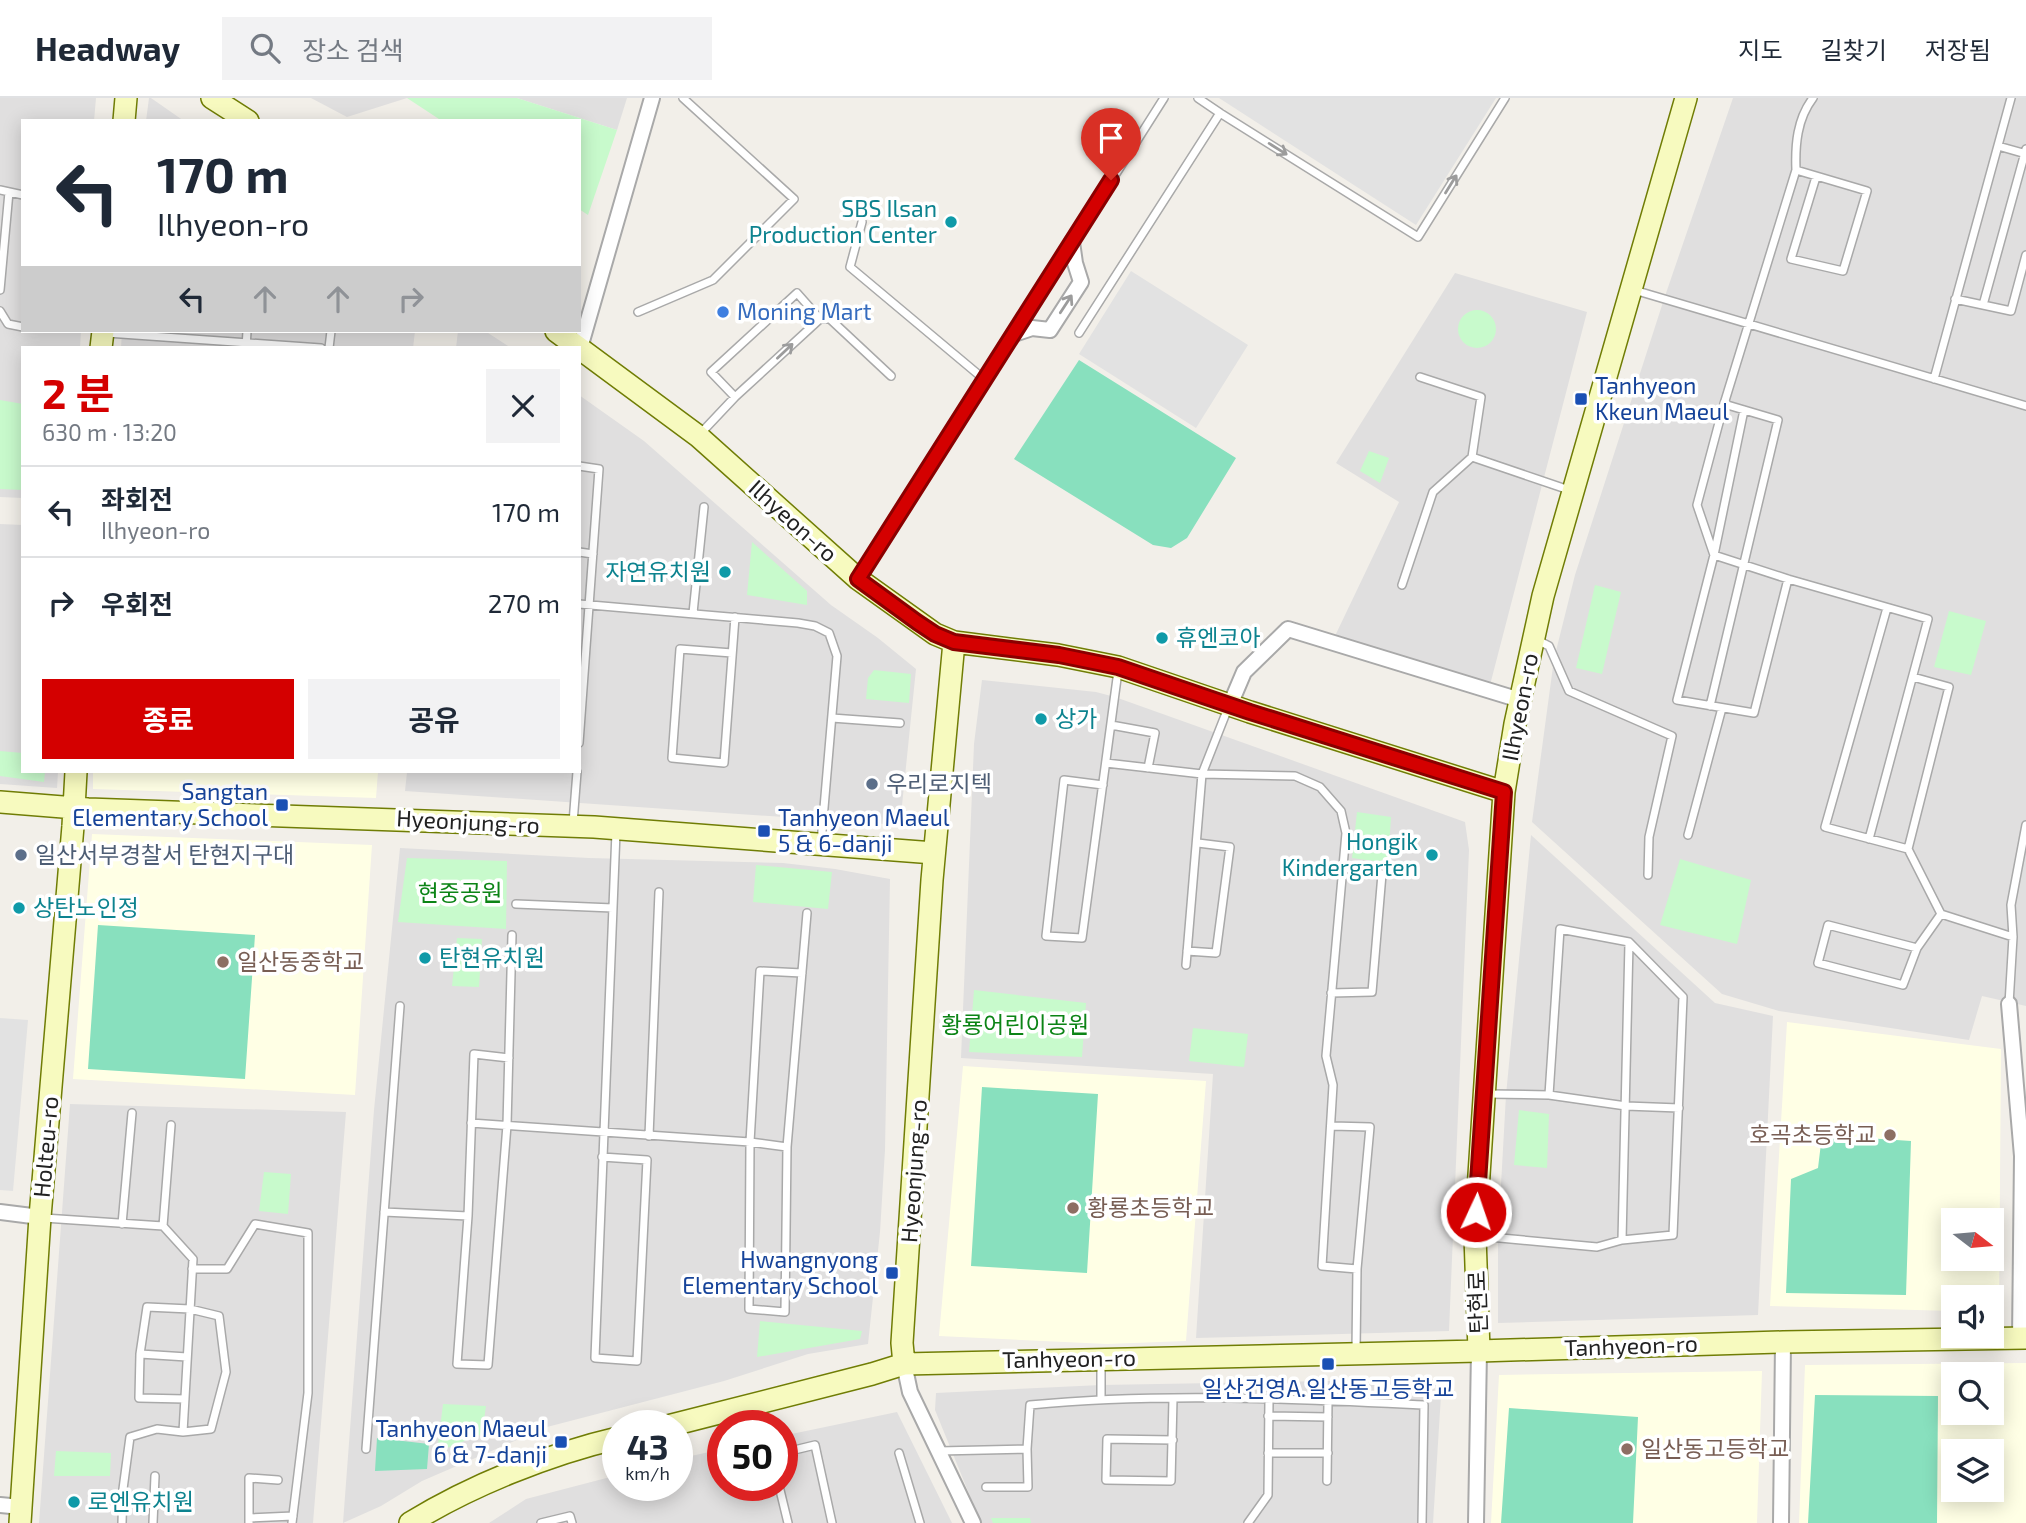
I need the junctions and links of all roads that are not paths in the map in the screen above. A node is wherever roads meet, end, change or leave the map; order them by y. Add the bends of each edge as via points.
1 (126, 98) edge
2 (212, 98) edge
3 (652, 98) edge
4 (683, 98) edge
5 (1164, 98) edge
6 (1198, 98) edge
7 (1505, 98) edge
8 (1686, 98) edge
9 (1813, 98) edge
10 (2011, 98) edge
11 (1220, 113) junction
12 (124, 119) edge
13 (245, 119) edge
14 (1998, 146) junction
15 (2026, 152) edge
16 (1796, 170) junction
17 (1816, 177) junction
18 (4, 191) edge
19 (862, 222) dead end
20 (1072, 242) junction
21 (2026, 255) edge
22 (1630, 289) junction
23 (0, 290) edge
24 (1955, 299) junction
25 (1983, 304) junction
26 (0, 311) edge
27 (638, 312) dead end
28 (820, 319) junction
29 (1748, 324) junction
30 (21, 327) edge
31 (130, 333) edge
32 (559, 333) edge
33 (1079, 333) dead end
34 (1014, 334) junction
35 (199, 335) edge
36 (102, 337) edge
37 (183, 338) junction
38 (182, 346) edge
39 (246, 346) edge
40 (577, 346) edge
41 (581, 346) edge
42 (581, 349) edge
43 (891, 376) dead end
44 (1420, 377) dead end
45 (1934, 379) junction
46 (985, 380) junction
47 (735, 397) junction
48 (1724, 404) junction
49 (2026, 406) edge
50 (1744, 410) junction
51 (698, 436) junction
52 (1472, 457) junction
53 (581, 466) edge
54 (1572, 492) junction
55 (704, 507) dead end
56 (581, 552) edge
57 (593, 554) junction
58 (1714, 555) junction
59 (1744, 564) junction
60 (858, 579) junction
61 (1788, 579) junction
62 (1402, 585) dead end
63 (581, 604) edge
64 (589, 605) junction
65 (1887, 608) junction
66 (694, 613) junction
67 (735, 617) junction
68 (1533, 638) junction
69 (954, 642) junction
70 (732, 653) junction
71 (1118, 667) junction
72 (1913, 677) junction
73 (581, 687) edge
74 (1520, 700) junction
75 (1230, 705) junction
76 (1710, 706) junction
77 (1722, 708) junction
78 (832, 718) junction
79 (901, 723) dead end
80 (1111, 725) junction
81 (1106, 763) junction
82 (1148, 768) junction
83 (76, 773) edge
84 (577, 773) edge
85 (1202, 774) junction
86 (1102, 785) junction
87 (1504, 792) junction
88 (0, 802) edge
89 (74, 807) junction
90 (2026, 825) edge
91 (573, 827) junction
92 (616, 829) junction
93 (1688, 835) dead end
94 (1869, 839) junction
95 (821, 843) junction
96 (1198, 843) junction
97 (1908, 849) junction
98 (934, 853) junction
99 (1344, 868) junction
100 (1648, 875) dead end
101 (659, 892) dead end
102 (516, 904) dead end
103 (612, 908) junction
104 (807, 913) dead end
105 (1941, 914) junction
106 (512, 935) dead end
107 (2013, 937) junction
108 (1629, 942) junction
109 (1917, 948) junction
110 (1187, 951) junction
111 (1185, 965) dead end
112 (802, 973) junction
113 (1331, 993) junction
114 (2008, 1003) joint
115 (400, 1006) dead end
116 (509, 1058) junction
117 (1483, 1094) junction
118 (1549, 1095) junction
119 (1626, 1106) junction
120 (1679, 1108) junction
121 (132, 1113) dead end
122 (471, 1123) junction
123 (171, 1125) dead end
124 (507, 1125) junction
125 (1332, 1126) junction
126 (603, 1132) junction
127 (649, 1136) junction
128 (750, 1142) junction
129 (787, 1147) junction
130 (602, 1157) junction
131 (0, 1212) edge
132 (384, 1212) junction
133 (468, 1216) junction
134 (40, 1217) junction
135 (122, 1224) junction
136 (163, 1226) junction
137 (1475, 1236) junction
138 (1622, 1240) junction
139 (192, 1269) junction
140 (1357, 1269) junction
141 (190, 1309) junction
142 (2023, 1338) edge
143 (1783, 1342) junction
144 (1479, 1351) junction
145 (1356, 1352) junction
146 (140, 1354) junction
147 (187, 1357) junction
148 (1101, 1359) junction
149 (904, 1364) junction
150 (1101, 1398) junction
151 (185, 1399) junction
152 (1173, 1399) junction
153 (1269, 1400) junction
154 (1328, 1401) junction
155 (1268, 1416) junction
156 (1328, 1418) junction
157 (693, 1420) edge
158 (183, 1432) junction
159 (1172, 1440) junction
160 (602, 1443) edge
161 (798, 1449) edge
162 (1027, 1449) junction
163 (366, 1450) dead end
164 (939, 1451) junction
165 (899, 1453) dead end
166 (1268, 1453) junction
167 (1328, 1453) junction
168 (155, 1476) dead end
169 (278, 1480) dead end
170 (1327, 1481) dead end
171 (986, 1487) dead end
172 (783, 1501) edge
173 (14, 1511) edge
174 (292, 1520) edge
175 (249, 1521) edge
176 (122, 1523) edge
177 (153, 1523) edge
178 (410, 1523) edge
179 (541, 1523) edge
180 (572, 1523) edge
181 (788, 1523) edge
182 (832, 1523) edge
183 (920, 1523) edge
184 (973, 1523) edge
185 (1248, 1523) edge
186 (1422, 1523) edge
187 (1476, 1523) edge
188 (1781, 1523) edge

1 - 12 main road
2 - 13 main road
3 - 41 street
4 - 27 lane via 794,199 713,280
5 - 20 lane
6 - 11 lane
11 -> 7 lane via 1418,237
8 - 22 main road, Ilhyeon-ro
9 - 16 lane via 1805,108 1795,145
10 - 14 lane
11 - 33 lane
14 - 15 lane
14 - 24 lane
15 - 25 lane
16 - 17 lane
16 - 29 lane
17 - 17 lane via 1867,191 1843,271 1791,259
18 - 23 lane
19 - 46 lane via 850,267
20 - 34 lane
34 -> 20 street via 1032,328 1050,330 1081,282
21 - 25 lane via 2011,311
22 - 29 lane
22 - 54 main road, Ilhyeon-ro
24 - 25 lane
24 - 45 lane
26 - 30 lane via 8,324
28 - 43 lane via 830,319
47 -> 28 lane
28 - 47 lane via 797,293 740,345 711,372
29 - 45 lane
29 - 48 lane
31 - 36 lane
31 - 37 lane
32 - 40 main road, Ilhyeon-ro
34 - 46 lane
35 - 37 lane
35 - 39 lane
37 - 38 lane
42 - 51 main road, Ilhyeon-ro
44 - 52 lane via 1481,397
45 - 49 lane
46 - 60 lane
47 - 51 lane
48 - 50 lane
48 - 58 lane via 1697,505
50 - 58 lane
50 - 59 lane via 1778,421
51 - 60 main road, Ilhyeon-ro
52 - 54 lane
52 - 62 lane via 1433,492
53 - 57 lane via 599,468
54 - 68 main road, Ilhyeon-ro
55 - 66 lane
56 - 57 lane
57 - 64 lane
58 - 59 lane
58 - 76 lane via 1677,700
59 - 61 lane
59 - 76 lane
60 - 69 main road, Ilhyeon-ro via 935,634
61 - 65 lane
61 - 77 lane via 1754,713
63 - 64 lane
64 - 66 lane
64 - 73 lane
65 - 72 lane via 1928,619
65 - 94 lane via 1825,827
66 - 67 lane
67 - 70 lane
67 - 78 lane via 798,623 829,633 837,656
68 - 74 main road, Ilhyeon-ro
68 - 100 lane via 1549,646 1569,691 1672,736 1649,837
69 - 71 main road, Ilhyeon-ro
69 - 98 main road, Hyeonjung-ro
70 - 70 lane via 724,763 672,758 680,649
71 - 75 main road, Ilhyeon-ro
71 - 80 lane
72 - 94 lane
72 - 97 lane via 1949,687
74 - 75 street via 1287,629 1244,672
74 - 87 main road, Ilhyeon-ro
75 - 85 lane
75 - 87 main road, Ilhyeon-ro
76 - 77 lane
77 - 93 lane
78 - 79 lane
78 - 95 lane
80 - 81 lane
80 - 82 lane via 1155,733
81 - 82 lane
81 - 86 lane
82 - 85 lane
83 - 89 main road, Holteu-ro
84 - 91 lane
85 - 96 lane
85 - 99 lane via 1295,776 1320,787 1341,811 1346,833
86 - 86 lane via 1083,938 1046,936 1064,780
87 - 117 main road, 탄현로
88 - 89 main road, Hyeonjung-ro
89 - 91 main road, Hyeonjung-ro
89 - 134 main road, Holteu-ro
90 - 107 lane via 2011,905
91 - 92 main road, Hyeonjung-ro
92 - 95 main road, Hyeonjung-ro
92 - 103 lane
94 - 97 lane
95 - 98 main road, Hyeonjung-ro
96 - 110 lane
96 - 110 lane via 1230,847 1216,953
97 - 105 lane
98 - 149 main road, Hyeonjung-ro
99 - 113 lane
99 - 113 lane via 1382,874 1372,992
101 - 127 lane
102 - 103 lane
103 - 126 lane
104 - 112 lane
105 - 107 lane
105 - 109 lane
106 - 116 lane
107 - 114 lane
108 - 118 lane via 1560,929
108 - 119 lane
108 - 120 lane via 1683,997
109 - 109 lane via 1903,985 1818,963 1828,925
110 - 111 lane
112 - 128 lane via 760,971
112 - 129 lane
113 - 125 lane via 1326,1056 1333,1085
114 - 142 street, Tanhyeon-ro via 2022,1156
115 - 132 lane
116 - 122 lane via 474,1054
116 - 124 lane
117 - 118 lane
117 - 137 main road, 탄현로
118 - 119 lane
119 - 120 lane
119 - 138 lane
120 - 138 lane via 1673,1235
121 - 135 lane
122 - 124 lane
122 - 133 lane
123 - 136 lane
124 - 126 lane
124 - 133 lane via 488,1365 457,1364
125 - 140 lane via 1322,1266
125 - 140 lane via 1370,1128
126 - 127 lane
126 - 130 lane
127 - 128 lane
128 - 129 lane
128 - 129 lane via 749,1309 785,1311
130 - 130 lane via 595,1358 637,1360 647,1160
131 - 134 street
132 - 133 lane
132 - 163 lane
134 - 135 lane
134 - 173 main road, Holteu-ro
135 - 136 lane
136 - 139 lane via 193,1259
137 - 138 lane via 1597,1247
137 - 144 main road, 탄현로
139 - 141 lane
139 - 174 lane via 227,1269 255,1224 308,1233 309,1393
140 - 145 lane
141 - 146 lane via 147,1307
141 - 147 lane
141 - 158 lane via 219,1316 226,1372 211,1429
142 - 143 main road, Tanhyeon-ro
143 - 144 main road, Tanhyeon-ro
143 - 188 street
144 - 145 main road, Tanhyeon-ro
144 - 187 street
145 - 148 main road, Tanhyeon-ro
146 - 147 lane
146 - 151 lane via 139,1398
147 - 151 lane
148 - 149 main road, Tanhyeon-ro
148 - 150 lane
149 - 157 main road, Tanhyeon-ro
149 - 164 street via 910,1392
150 - 152 lane
150 - 162 lane via 1030,1405
151 - 158 lane
152 - 153 lane
152 - 159 lane
153 - 154 lane
153 - 155 lane
154 - 156 lane
154 - 186 lane via 1424,1405
155 - 156 lane
155 - 166 lane
156 - 167 lane
158 - 176 lane via 157,1429 130,1437
159 - 159 lane via 1171,1481 1106,1480 1107,1439
160 - 178 main road via 517,1470
161 - 182 lane via 815,1445
162 - 164 lane
162 - 171 lane via 1028,1487
164 - 184 street
165 - 183 lane
166 - 167 lane
166 - 185 lane via 1268,1495
167 - 170 lane
168 - 177 lane
169 - 175 lane via 249,1478
172 - 181 lane
174 - 175 lane
179 - 180 lane via 570,1516

